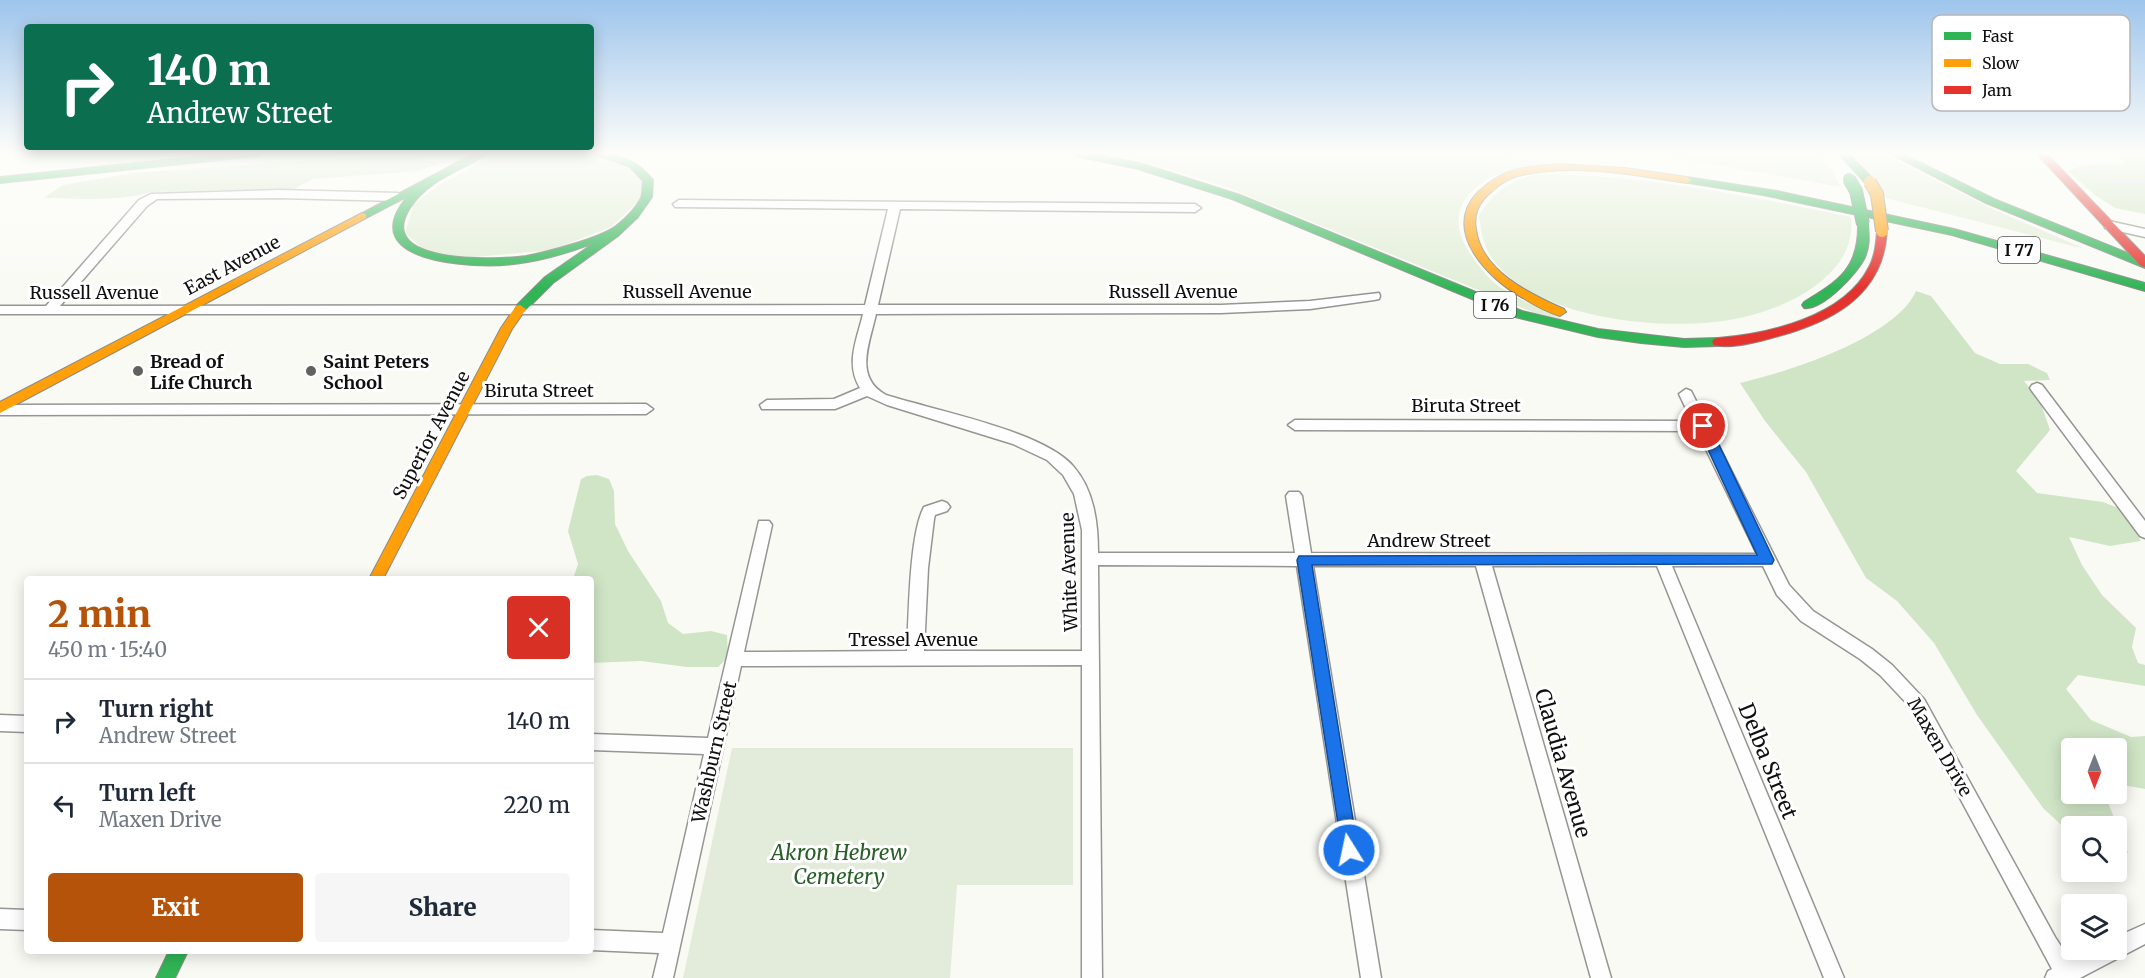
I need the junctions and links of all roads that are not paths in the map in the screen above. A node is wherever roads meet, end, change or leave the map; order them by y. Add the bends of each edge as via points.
1 (152, 199) edge
2 (395, 199) edge
3 (413, 199) edge
4 (647, 199) edge
5 (1238, 199) edge
6 (1479, 199) edge
7 (1805, 199) edge
8 (1858, 199) edge
9 (1869, 199) edge
10 (1878, 199) edge
11 (1985, 199) edge
12 (2084, 199) edge
13 (679, 204) dead end
14 (895, 205) junction
15 (1195, 208) dead end
16 (2109, 225) junction
17 (619, 229) junction
18 (2145, 233) edge
19 (2145, 264) edge
20 (2145, 274) edge
21 (2145, 287) edge
22 (1374, 297) dead end
23 (520, 309) junction
24 (871, 309) junction
25 (0, 310) edge
26 (49, 310) junction
27 (184, 311) junction
28 (1793, 312) dead end
29 (1774, 319) dead end
30 (2037, 388) dead end
31 (869, 390) junction
32 (1686, 394) dead end
33 (767, 405) dead end
34 (0, 409) edge
35 (465, 409) junction
36 (646, 409) dead end
37 (1295, 425) dead end
38 (1703, 426) junction
39 (1294, 496) dead end
40 (942, 507) dead end
41 (764, 525) dead end
42 (2145, 532) edge
43 (1090, 559) junction
44 (1304, 560) junction
45 (1482, 560) junction
46 (1662, 560) junction
47 (1767, 560) junction
48 (378, 576) edge
49 (1090, 658) junction
50 (735, 659) junction
51 (915, 659) junction
52 (0, 723) edge
53 (24, 724) edge
54 (594, 742) edge
55 (715, 746) junction
56 (0, 919) edge
57 (24, 920) edge
58 (2145, 934) edge
59 (594, 940) edge
60 (672, 943) junction
61 (2127, 943) edge
62 (177, 954) edge
63 (2094, 960) edge
64 (2064, 976) edge
65 (165, 978) edge
66 (663, 978) edge
67 (1092, 978) edge
68 (1371, 978) edge
69 (1601, 978) edge
70 (1834, 978) edge

1 - 26 street via 143,203
2 - 27 main road, East Avenue
3 - 17 main road via 403,211 398,229 408,246 429,256 471,263 555,253
4 - 17 main road, Superior Avenue
5 - 10 main road, I 76, bridge via 1519,314 1567,328 1635,340 1723,341 1765,336 1822,318 1863,288 1882,251
6 - 29 main road via 1469,219 1472,241 1488,266 1519,292 1565,314 1632,329 1666,330 1728,329
7 - 21 main road, I 77 via 1992,243
8 - 28 main road, bridge via 1863,250 1851,270 1830,291
9 - 20 main road, I 77
11 - 19 main road
12 - 16 main road
13 - 14 street
14 - 15 street
14 - 24 street
16 - 18 street
16 - 19 main road
17 - 23 main road, Superior Avenue via 538,289
22 - 24 street, Russell Avenue via 1221,309
23 - 24 street, Russell Avenue
23 - 27 street, Russell Avenue
23 - 35 main road, Superior Avenue
24 - 31 street via 858,365 860,378
25 - 26 street, Russell Avenue
26 - 27 street, Russell Avenue
27 - 34 main road, East Avenue
30 - 42 street
31 - 33 street via 835,404
31 - 43 street, White Avenue via 881,398 1027,443 1062,464 1085,500
32 - 38 street, Maxen Drive
34 - 35 street, Biruta Street
35 - 36 street, Biruta Street
35 - 48 main road, Superior Avenue
37 - 38 street, Biruta Street
38 - 47 street, Maxen Drive
39 - 44 street
40 - 51 street via 929,511 926,519
41 - 50 street, Washburn Street
43 - 44 street, Andrew Street
43 - 49 street, White Avenue
44 - 45 street, Andrew Street
44 - 68 street
45 - 46 street, Andrew Street
45 - 69 street, Claudia Avenue
46 - 47 street, Andrew Street
46 - 70 street, Delba Street
47 - 64 street, Maxen Drive via 1794,603 1822,627 1880,664 1918,704
49 - 51 street, Tressel Avenue
49 - 67 street, White Avenue
50 - 51 street, Tressel Avenue
50 - 55 street, Washburn Street
52 - 53 street
54 - 55 street
55 - 60 street, Washburn Street
56 - 57 street
58 - 61 street
59 - 60 street
60 - 66 street, Washburn Street
62 - 65 main road
63 - 64 street

